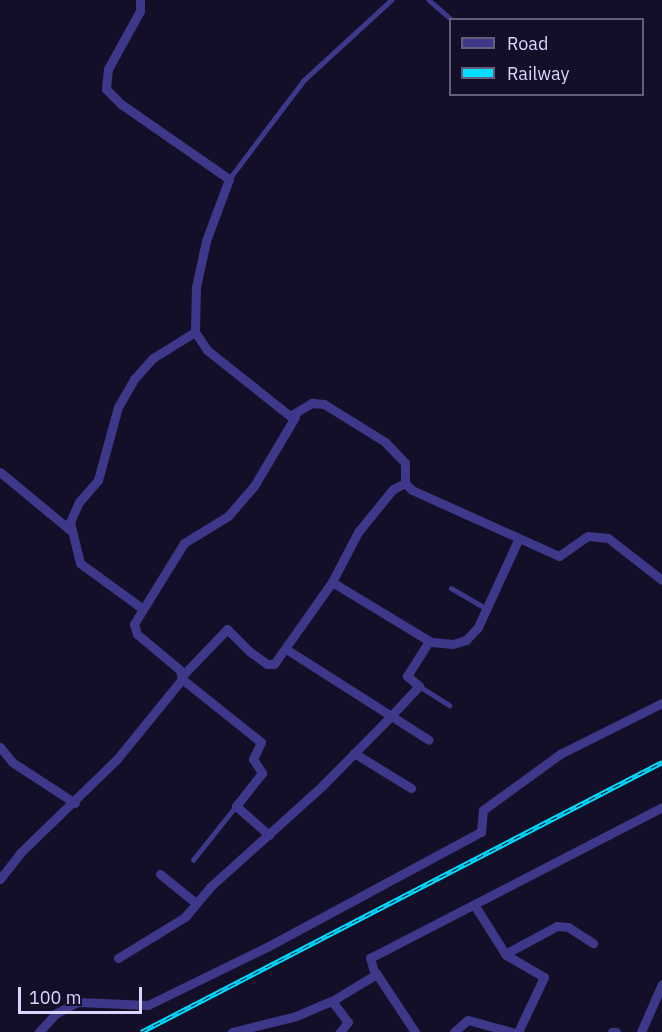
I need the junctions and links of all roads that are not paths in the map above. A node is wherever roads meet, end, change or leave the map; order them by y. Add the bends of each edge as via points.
1 (141, 0) edge
2 (391, 0) edge
3 (429, 0) edge
4 (450, 18) edge
5 (229, 179) junction
6 (195, 332) junction
7 (295, 417) junction
8 (0, 472) edge
9 (405, 483) junction
10 (70, 530) junction
11 (518, 540) junction
12 (662, 580) edge
13 (332, 582) junction
14 (451, 588) dead end
15 (143, 609) junction
16 (487, 609) junction
17 (429, 641) junction
18 (286, 649) junction
19 (182, 678) junction
20 (419, 686) junction
21 (662, 703) edge
22 (449, 705) dead end
23 (389, 718) junction
24 (429, 740) dead end
25 (0, 747) edge
26 (354, 753) junction
27 (411, 788) dead end
28 (75, 803) junction
29 (236, 806) junction
30 (659, 809) edge
31 (662, 821) edge
32 (269, 835) junction
33 (193, 860) dead end
34 (160, 874) dead end
35 (0, 879) edge
36 (196, 903) junction
37 (475, 906) junction
38 (592, 943) dead end
39 (505, 954) junction
40 (118, 958) dead end
41 (376, 973) junction
42 (662, 984) edge
43 (332, 1001) junction
44 (39, 1032) edge
45 (232, 1032) edge
46 (340, 1032) edge
47 (415, 1032) edge
48 (454, 1032) edge
49 (512, 1032) edge
50 (518, 1032) edge
51 (641, 1032) edge

1 - 5 street via 140,11 108,69 106,89 121,104
2 - 5 lane via 303,81
3 - 4 lane
5 - 6 street via 198,270
6 - 7 street via 207,350 284,413
6 - 10 street via 153,358 123,397 103,470 75,509
7 - 9 street via 312,404 331,408 394,449 406,468
7 - 15 street via 254,486 228,516 184,543
8 - 10 street
9 - 11 street
9 - 13 street via 393,489 358,532
10 - 15 street via 80,563
11 - 12 street via 559,556 588,536 600,536 622,547
11 - 16 street
13 - 17 street
13 - 18 street
14 - 16 lane
15 - 19 street via 134,624 137,634
16 - 17 street via 466,639 441,645
17 - 20 street via 407,676
18 - 19 street via 274,664 267,664 227,629
18 - 23 street
19 - 28 street via 144,728
19 - 29 street via 261,742 253,760 262,773
20 - 22 lane
20 - 23 street
21 - 44 street via 552,760 483,810 481,832 267,947 148,1005 78,1002 55,1014
23 - 24 street
23 - 26 street
25 - 28 street via 12,762
26 - 27 street
26 - 32 street
28 - 35 street via 20,853
29 - 32 street
29 - 33 lane
30 - 31 street
30 - 37 street
32 - 36 street
34 - 36 street
36 - 40 street via 185,917
37 - 39 street
37 - 41 street via 370,958
38 - 39 street via 568,927 557,926
39 - 50 street via 544,977
41 - 43 street
41 - 47 street
42 - 51 street
43 - 45 street via 296,1016
43 - 46 street via 348,1022
48 - 49 street via 468,1020

